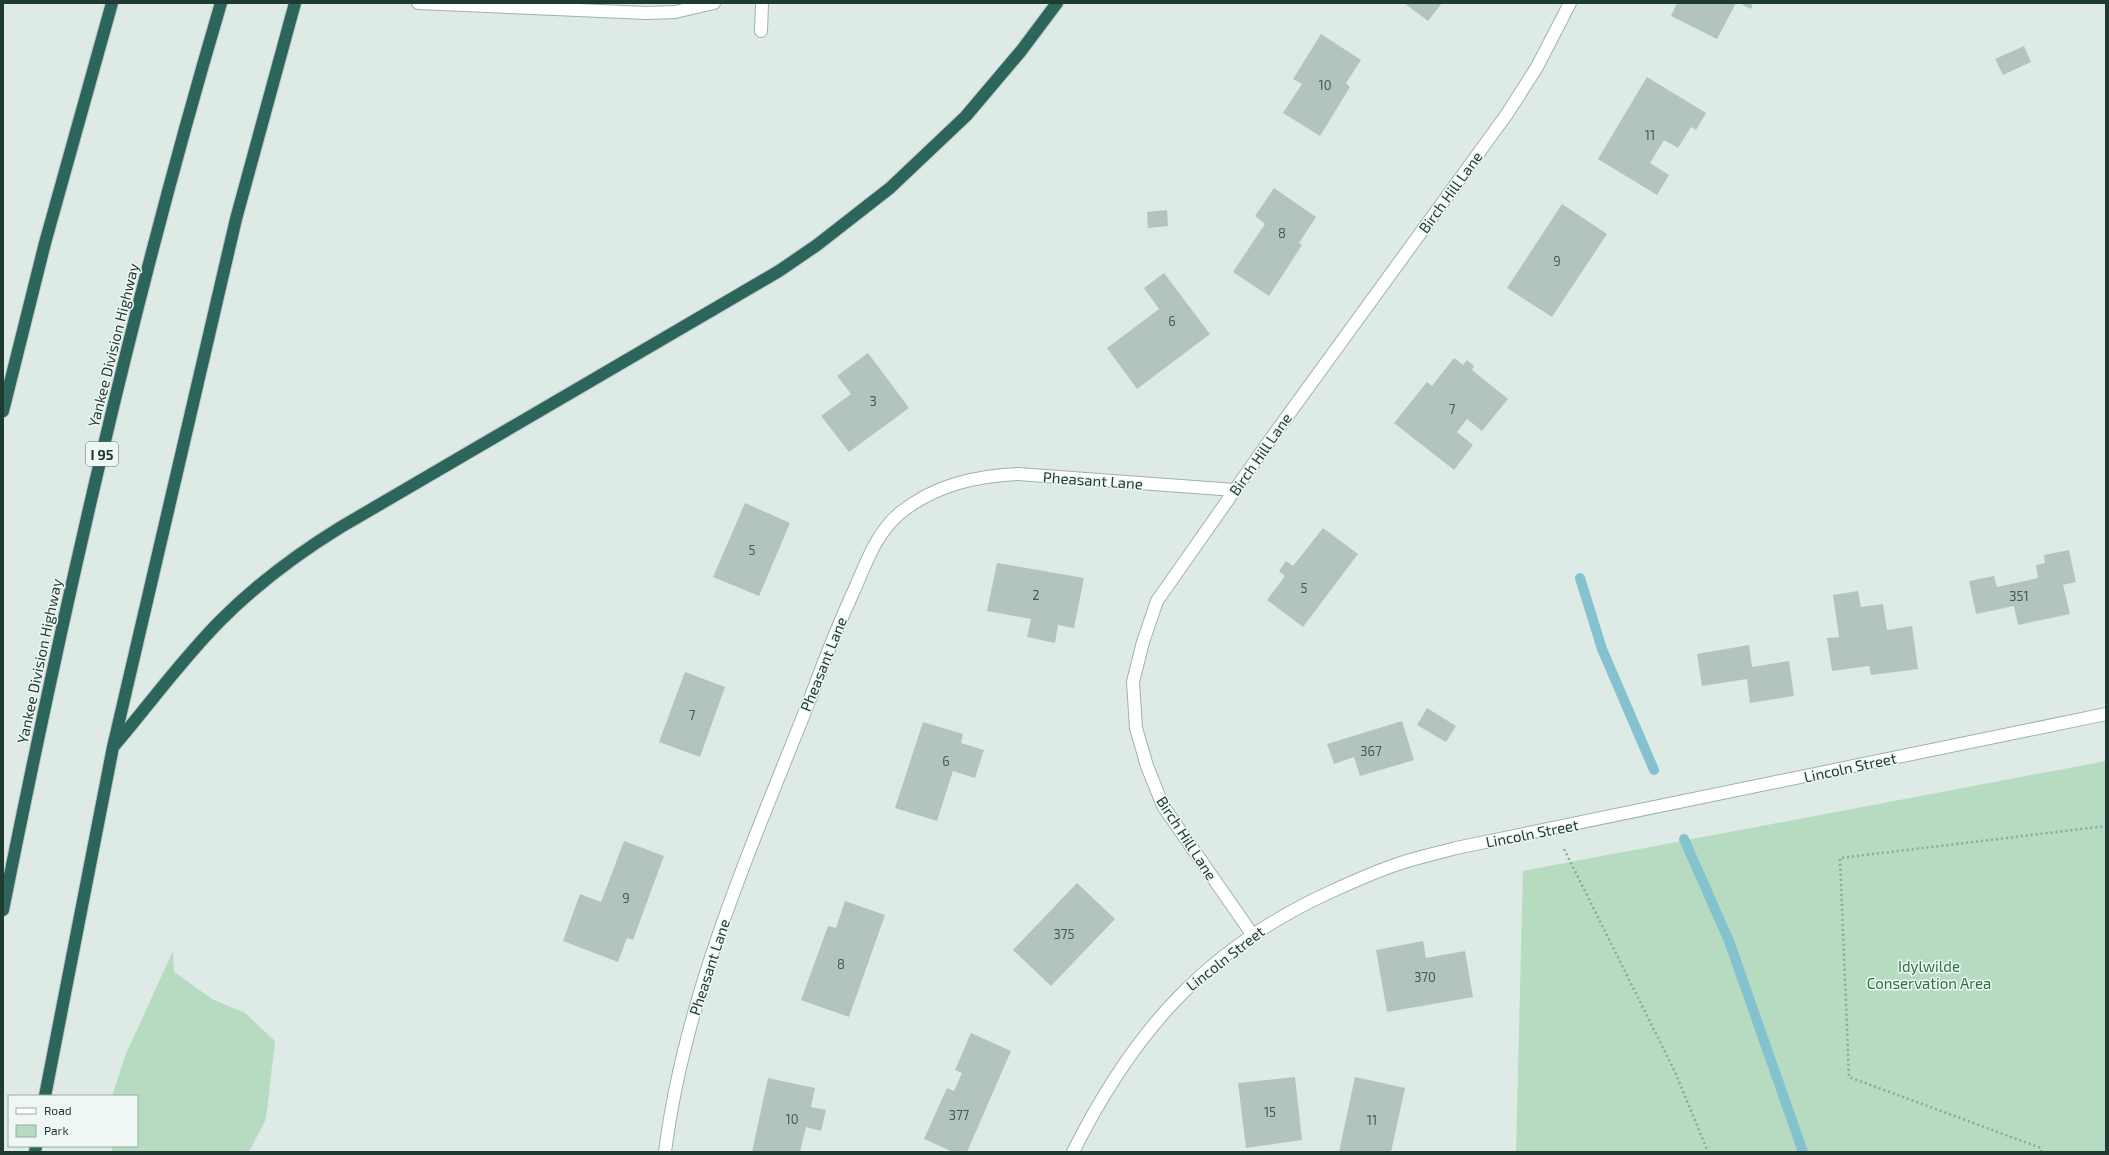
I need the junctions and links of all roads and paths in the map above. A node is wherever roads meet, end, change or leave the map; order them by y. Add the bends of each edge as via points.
1 (112, 3) edge
2 (221, 3) edge
3 (295, 3) edge
4 (418, 3) edge
5 (714, 3) edge
6 (762, 3) edge
7 (1057, 3) edge
8 (1570, 3) edge
9 (761, 31) dead end
10 (3, 411) edge
11 (1235, 490) junction
12 (2106, 714) edge
13 (113, 747) junction
14 (2106, 826) edge
15 (1553, 829) junction
16 (3, 910) edge
17 (1252, 934) junction
18 (45, 1095) edge
19 (665, 1152) edge
20 (1072, 1152) edge
21 (1708, 1152) edge
22 (2041, 1152) edge

1 - 10 highway
2 - 16 highway, Yankee Division Highway / I 95 via 153,251 94,487 40,728
3 - 13 highway via 234,226
4 - 5 street via 647,13 675,12
6 - 9 street
7 - 13 highway via 1021,51 966,116 905,174 855,216 779,271 341,527 294,558 265,580 221,620
8 - 11 street, Birch Hill Lane via 1537,67 1507,114
11 - 17 street, Birch Hill Lane via 1157,601 1142,642 1133,682 1136,728 1147,766 1163,806
11 - 19 street, Pheasant Lane via 1018,474 985,476 940,488 900,514 884,530 870,554 840,620 737,885 698,996 686,1040 674,1090
12 - 15 street, Lincoln Street
13 - 18 highway
14 - 22 path via 1840,858 1849,1077 2041,1148
15 - 17 street, Lincoln Street via 1456,848 1400,863 1309,902
15 - 21 path via 1675,1072
17 - 20 street, Lincoln Street via 1180,994 1149,1029 1111,1081

